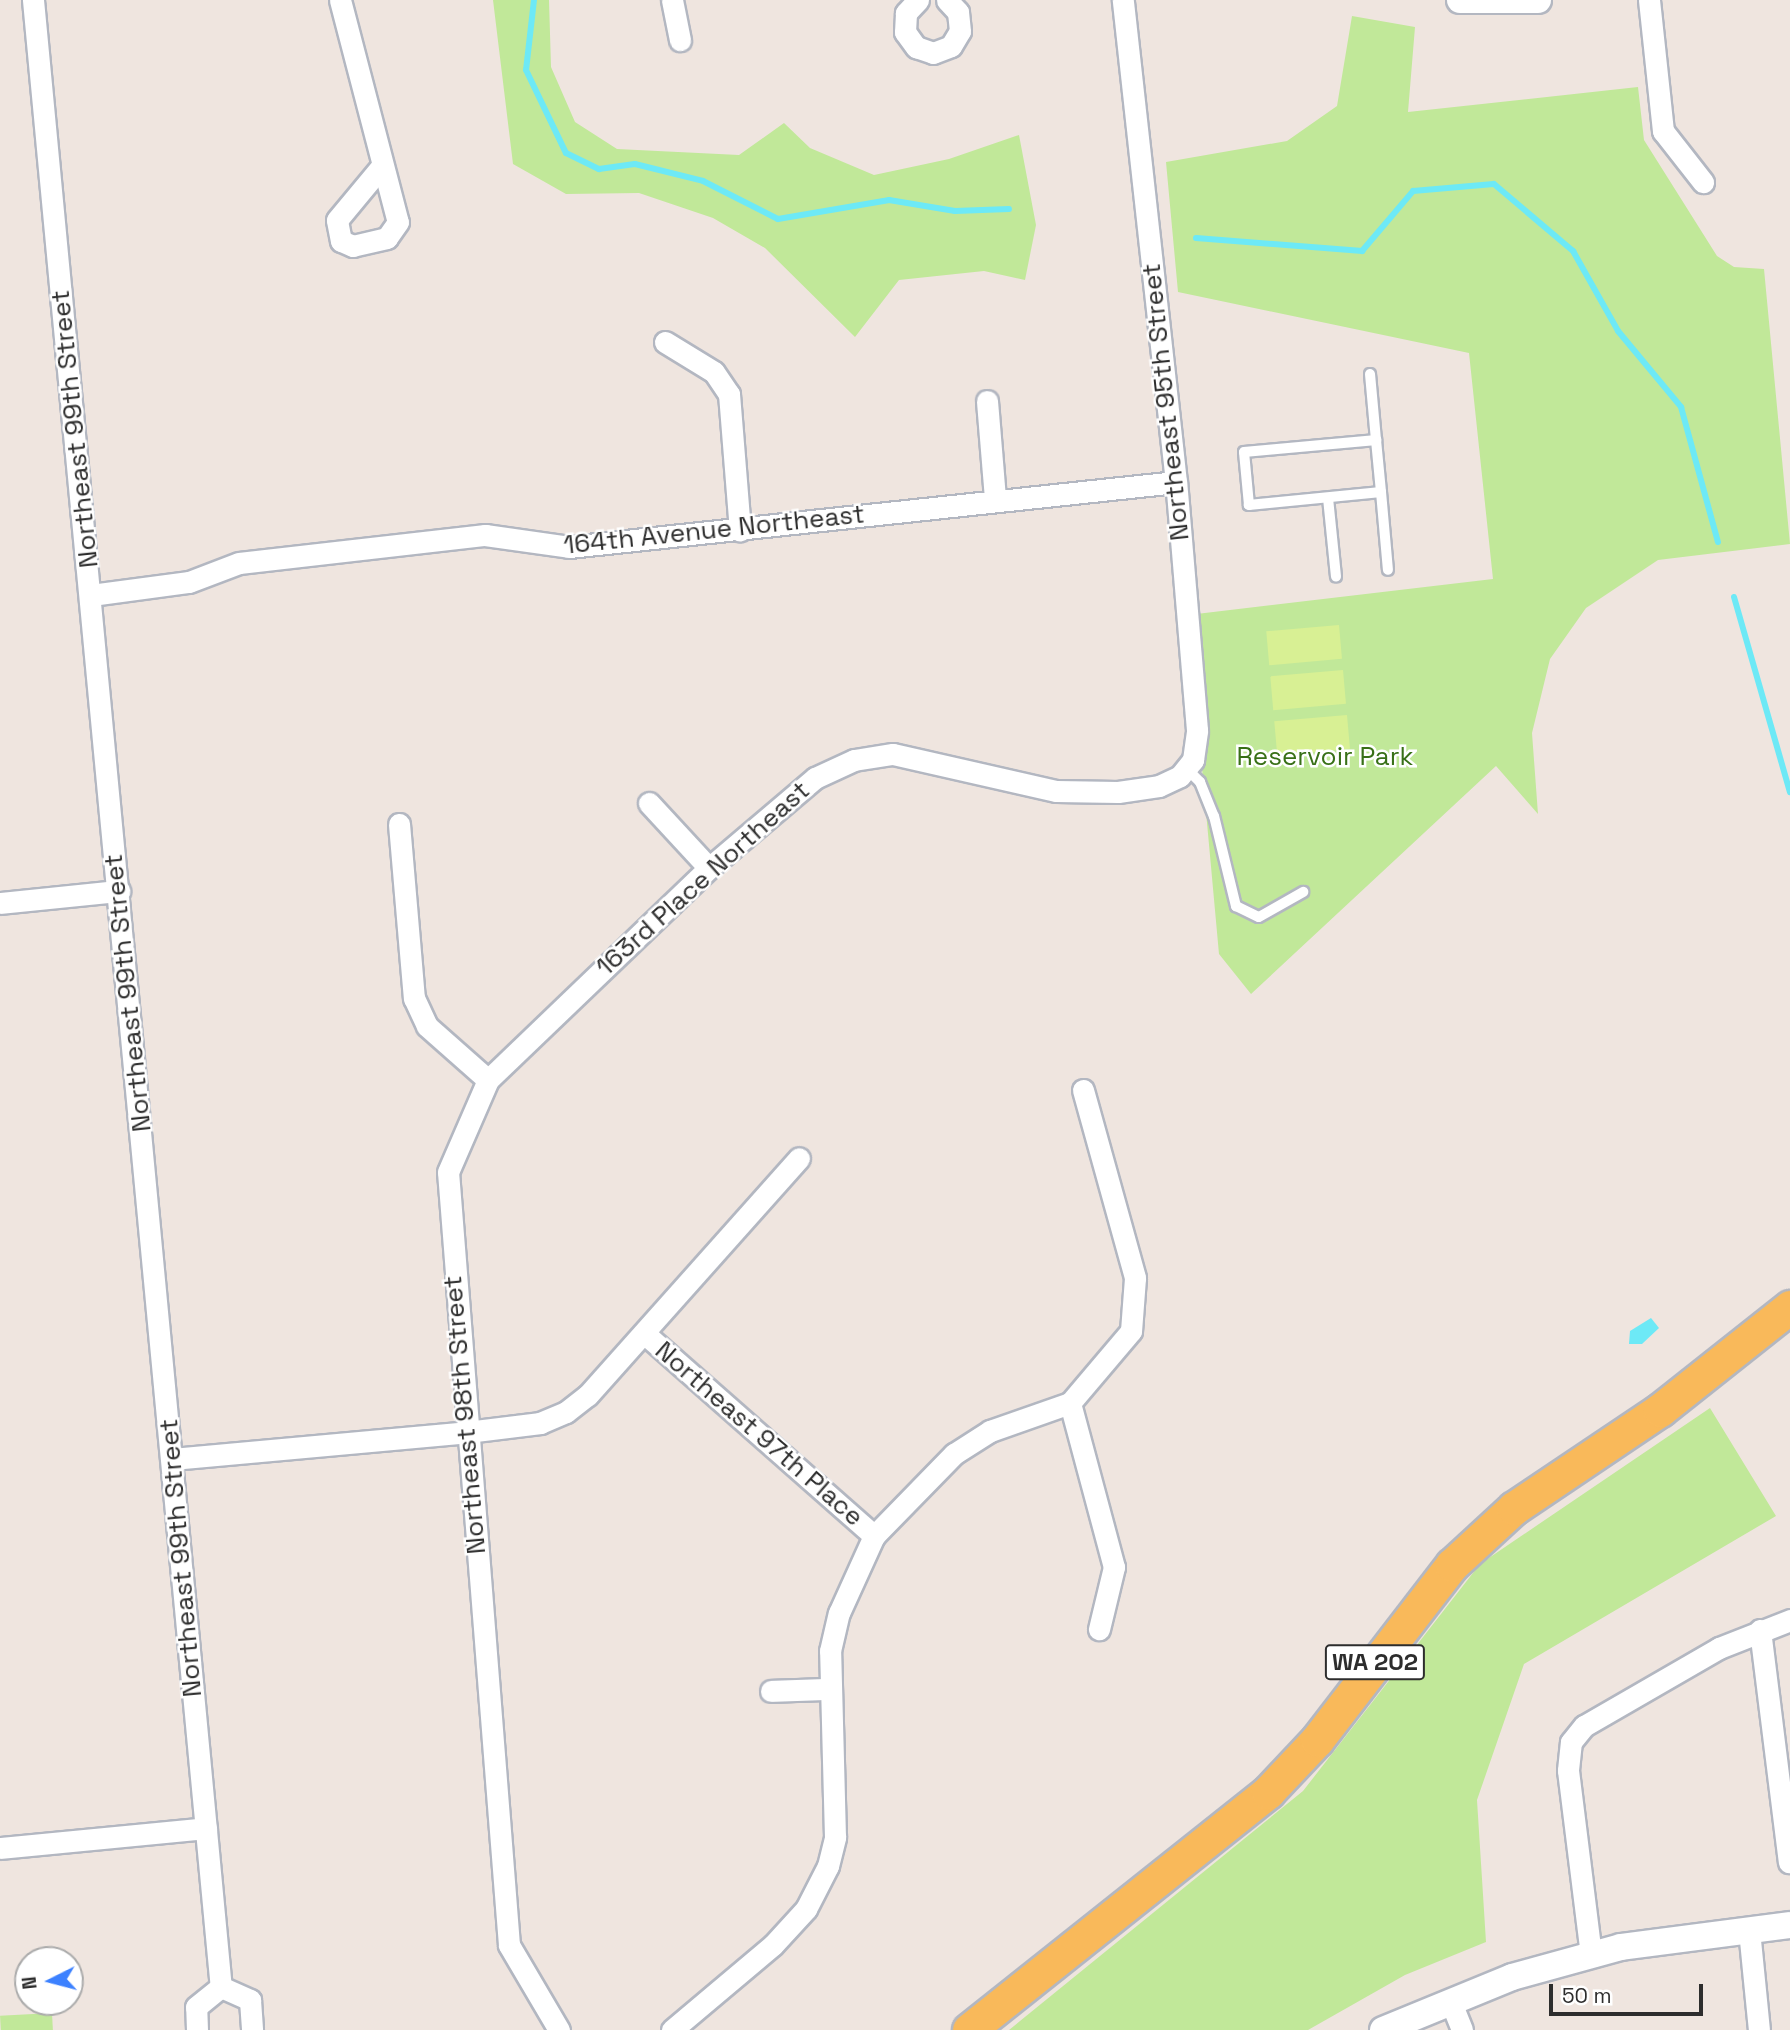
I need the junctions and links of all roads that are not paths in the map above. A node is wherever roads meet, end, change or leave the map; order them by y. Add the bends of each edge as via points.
1 (33, 0) edge
2 (340, 0) edge
3 (672, 0) edge
4 (918, 0) edge
5 (947, 0) edge
6 (1123, 0) edge
7 (1460, 0) edge
8 (1538, 0) edge
9 (1649, 0) edge
10 (680, 40) dead end
11 (381, 167) dead end
12 (1703, 182) dead end
13 (665, 342) dead end
14 (1370, 374) dead end
15 (987, 401) dead end
16 (1376, 440) junction
17 (1176, 482) junction
18 (1381, 492) junction
19 (1328, 498) junction
20 (995, 499) junction
21 (740, 531) junction
22 (1388, 570) dead end
23 (1336, 577) dead end
24 (91, 595) junction
25 (1186, 768) junction
26 (649, 803) dead end
27 (399, 824) dead end
28 (709, 868) junction
29 (119, 891) junction
30 (1303, 892) dead end
31 (0, 903) edge
32 (488, 1080) junction
33 (1083, 1090) dead end
34 (799, 1158) dead end
35 (1790, 1307) edge
36 (644, 1332) junction
37 (1070, 1403) junction
38 (467, 1432) junction
39 (173, 1459) junction
40 (874, 1536) junction
41 (1790, 1620) edge
42 (1099, 1629) dead end
43 (1760, 1630) junction
44 (829, 1689) junction
45 (771, 1691) dead end
46 (1784, 1761) edge
47 (206, 1828) junction
48 (0, 1848) edge
49 (1789, 1862) edge
50 (1790, 1925) edge
51 (1749, 1930) junction
52 (1591, 1955) junction
53 (221, 1987) junction
54 (1450, 2000) junction
55 (197, 2030) edge
56 (252, 2030) edge
57 (559, 2030) edge
58 (672, 2030) edge
59 (969, 2030) edge
60 (1383, 2030) edge
61 (1462, 2030) edge
62 (1759, 2030) edge

1 - 24 street, Northeast 99th Street
2 - 11 street via 370,98
3 - 10 street
4 - 5 street via 906,13 905,32 916,47 933,53 951,46 960,31 958,12
6 - 17 street, Northeast 95th Street
7 - 8 street
9 - 12 street via 1663,131
13 - 21 street via 715,372 729,394
14 - 16 lane
15 - 20 street
16 - 18 lane
16 - 19 lane via 1244,453 1249,505
17 - 20 street, 164th Avenue Northeast
17 - 25 street, Northeast 95th Street via 1197,730
18 - 19 lane
18 - 22 lane
19 - 23 lane
20 - 21 street, 164th Avenue Northeast
21 - 24 street, 164th Avenue Northeast via 549,547 485,535 239,564 177,585
24 - 29 street, Northeast 99th Street
25 - 28 street, 163rd Place Northeast via 1159,786 1056,792 894,754 854,760 815,778
25 - 30 lane via 1200,782 1214,816 1236,906 1259,917
26 - 28 street
27 - 32 street via 414,998 427,1026
28 - 32 street, 163rd Place Northeast
29 - 31 street
29 - 39 street, Northeast 99th Street
32 - 38 street, Northeast 98th Street via 448,1172
33 - 37 street via 1135,1278 1131,1331
34 - 36 street
35 - 59 main road, WA 202 via 1660,1410 1514,1508 1452,1564 1317,1740 1268,1791
36 - 38 street via 566,1412 540,1423
36 - 40 street, Northeast 97th Place
37 - 40 street via 990,1431 954,1454
37 - 42 street via 1114,1567
38 - 39 street
38 - 57 street, Northeast 98th Street via 509,1945
39 - 47 street, Northeast 99th Street
40 - 44 street via 839,1612
41 - 43 street
43 - 46 street
43 - 52 street via 1584,1726 1571,1742 1568,1770
44 - 45 street
44 - 58 street via 835,1837 806,1909
46 - 49 street
47 - 48 street
47 - 53 street, Northeast 99th Street
50 - 51 street
51 - 52 street
51 - 62 street
52 - 54 street
53 - 55 street via 201,1998
53 - 56 street via 250,2000
54 - 60 street
54 - 61 street

